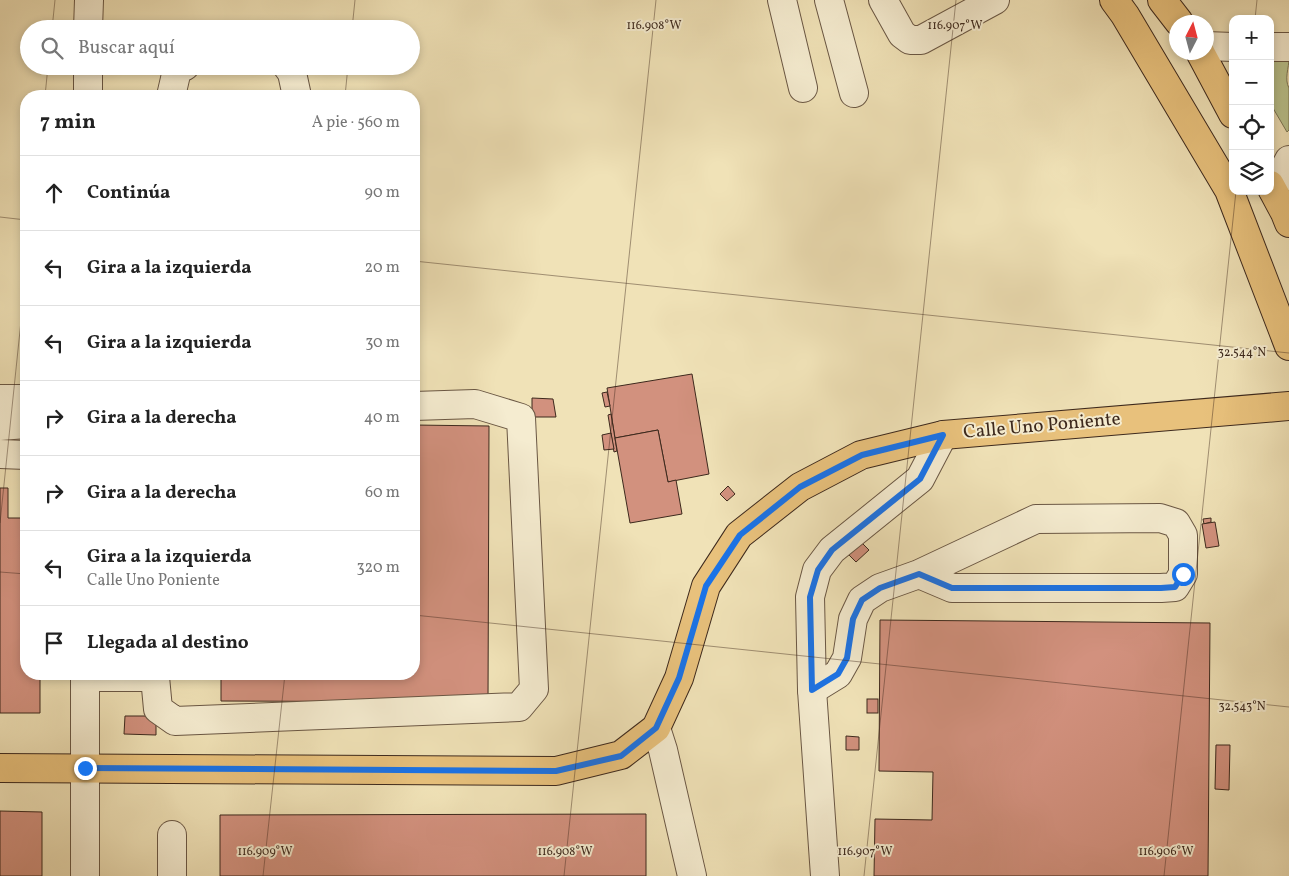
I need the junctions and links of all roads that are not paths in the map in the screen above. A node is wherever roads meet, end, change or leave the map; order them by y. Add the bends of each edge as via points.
1 (89, 0) edge
2 (782, 0) edge
3 (829, 0) edge
4 (883, 0) edge
5 (994, 0) edge
6 (1114, 0) edge
7 (1162, 0) edge
8 (1174, 15) edge
9 (88, 20) edge
10 (1214, 46) edge
11 (1229, 47) edge
12 (1274, 47) edge
13 (1289, 47) edge
14 (1204, 60) edge
15 (88, 75) edge
16 (176, 75) edge
17 (293, 75) edge
18 (803, 88) dead end
19 (88, 90) edge
20 (172, 90) edge
21 (296, 90) edge
22 (854, 93) dead end
23 (1229, 106) edge
24 (1289, 160) edge
25 (1274, 183) edge
26 (1274, 193) edge
27 (1288, 217) edge
28 (1289, 346) edge
29 (0, 399) edge
30 (20, 399) edge
31 (420, 406) edge
32 (1289, 406) edge
33 (20, 424) edge
34 (0, 426) edge
35 (943, 435) junction
36 (0, 454) edge
37 (20, 455) edge
38 (919, 574) junction
39 (85, 680) edge
40 (155, 680) edge
41 (812, 690) junction
42 (656, 728) junction
43 (0, 768) edge
44 (85, 768) junction
45 (172, 835) dead end
46 (85, 876) edge
47 (172, 876) edge
48 (692, 876) edge
49 (825, 876) edge

1 - 9 street
2 - 18 street
3 - 22 street
4 - 5 street via 902,34 910,40 921,40
6 - 28 main road via 1229,190
7 - 8 main road
10 - 11 street
12 - 13 street
14 - 23 main road
15 - 19 street
16 - 20 street
17 - 21 street
24 - 25 street
26 - 27 main road
29 - 30 street
31 - 40 street via 475,404 521,418 534,689 519,707 175,721 158,709
32 - 35 main road, Calle Uno Poniente
33 - 34 street
35 - 41 street via 920,479 832,550 818,570 810,597
35 - 42 main road, Calle Uno Poniente via 862,455 800,487 740,535 706,586 679,678
36 - 37 street
38 - 38 street via 952,588 1175,587 1183,574 1184,536 1176,523 1160,518 1036,519
38 - 41 street via 880,588 862,600 853,619 847,658 838,674
39 - 44 street
41 - 49 street
42 - 44 main road, Calle Uno Poniente via 621,756 556,771
42 - 48 street
43 - 44 main road, Calle Uno Poniente
44 - 46 street
45 - 47 street

